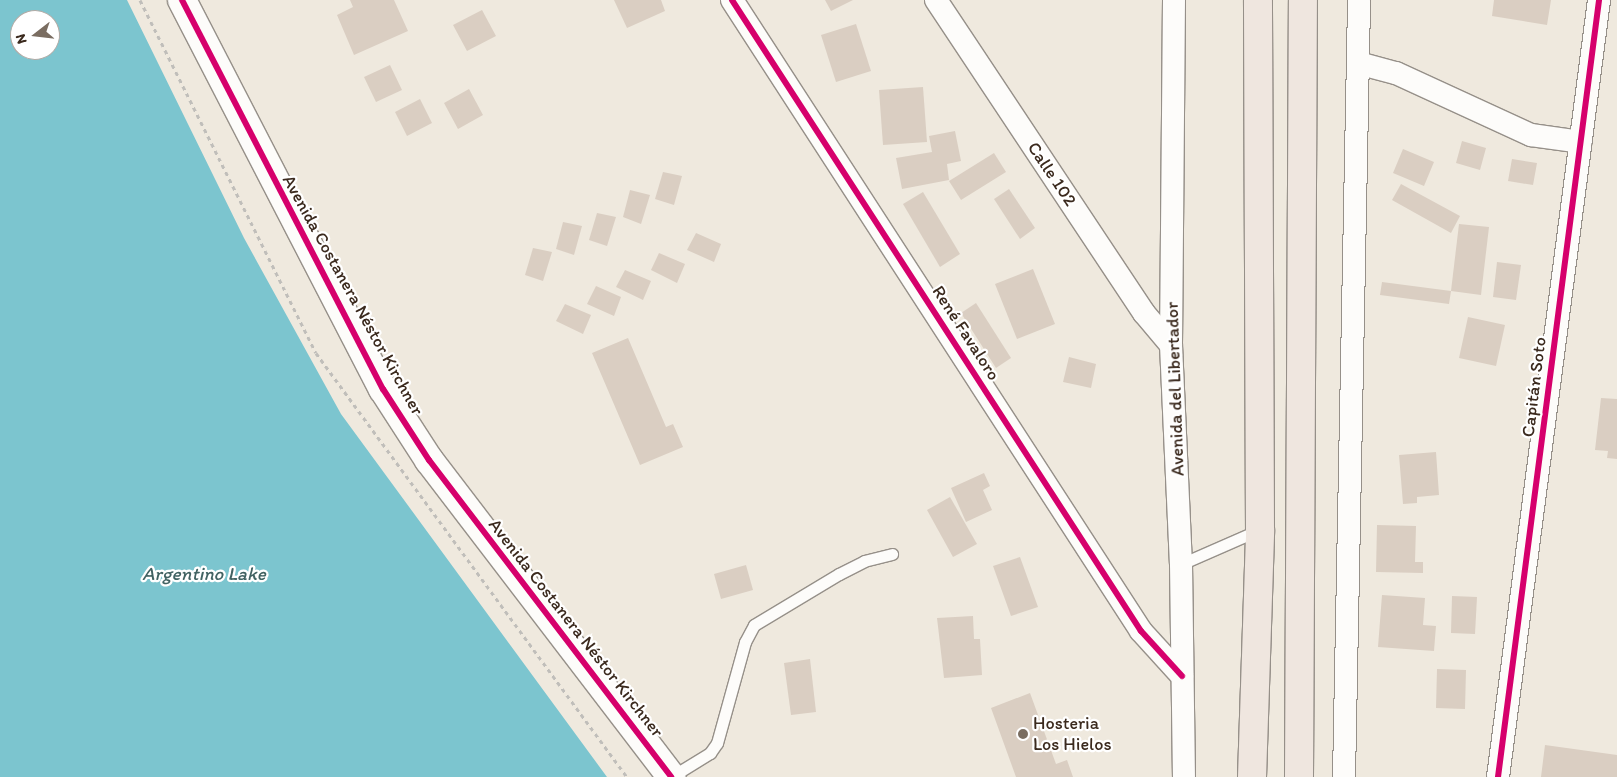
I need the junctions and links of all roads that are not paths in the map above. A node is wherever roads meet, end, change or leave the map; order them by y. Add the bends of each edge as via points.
1 (182, 0) edge
2 (732, 0) edge
3 (936, 0) edge
4 (1174, 0) edge
5 (1258, 0) edge
6 (1303, 0) edge
7 (1359, 0) edge
8 (1599, 0) edge
9 (1358, 62) junction
10 (1581, 142) junction
11 (1172, 345) junction
12 (1260, 530) junction
13 (892, 554) dead end
14 (1181, 564) junction
15 (1182, 676) junction
16 (671, 777) edge
17 (1184, 777) edge
18 (1252, 777) edge
19 (1299, 777) edge
20 (1344, 777) edge
21 (1498, 777) edge

1 - 16 street, Avenida Costanera Néstor Kirchner via 383,389 428,460
2 - 15 street, René Favaloro via 1141,631
3 - 11 street, Calle 102 via 1144,313
4 - 11 street, Avenida del Libertador
5 - 12 main road
6 - 19 main road
7 - 9 street
8 - 10 street, Capitán Soto
9 - 10 street via 1396,73 1531,134
9 - 20 street
10 - 21 street, Capitán Soto
11 - 14 street, Avenida del Libertador
12 - 14 lane
12 - 18 main road
13 - 16 lane via 864,561 754,625 745,642 717,743 710,753
14 - 15 street, Avenida del Libertador
15 - 17 street, Avenida del Libertador

